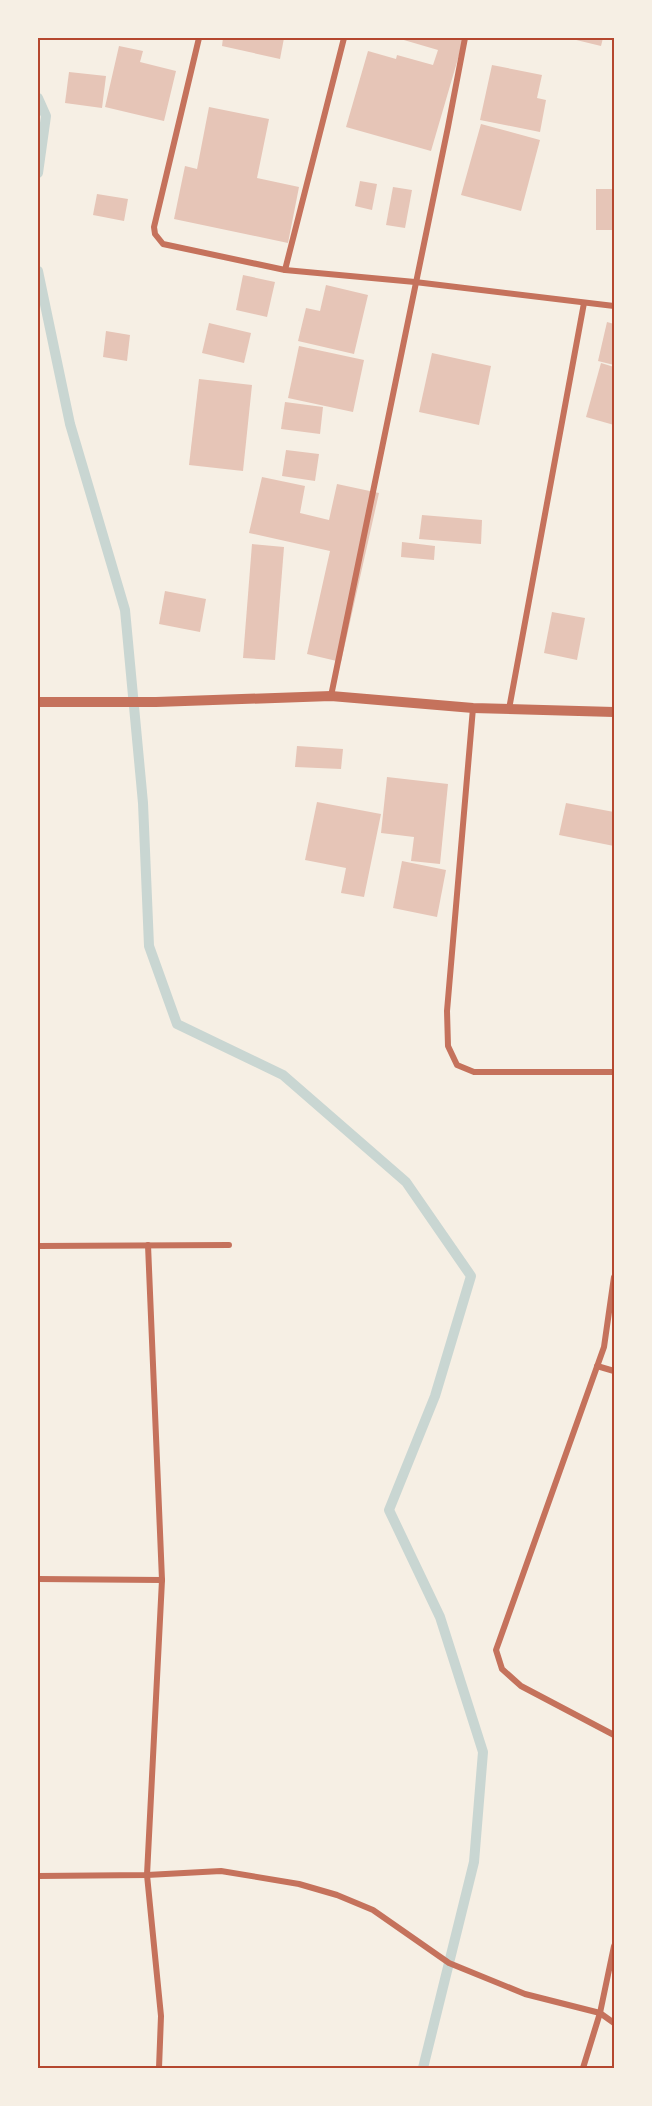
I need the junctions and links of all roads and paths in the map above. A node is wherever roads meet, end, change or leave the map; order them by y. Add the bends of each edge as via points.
1 (199, 38) edge
2 (344, 38) edge
3 (465, 38) edge
4 (285, 270) junction
5 (415, 282) junction
6 (584, 303) junction
7 (615, 306) edge
8 (331, 696) junction
9 (38, 702) edge
10 (473, 708) junction
11 (509, 709) junction
12 (615, 712) edge
13 (615, 1072) edge
14 (148, 1245) junction
15 (230, 1245) dead end
16 (38, 1246) edge
17 (615, 1277) edge
18 (597, 1366) junction
19 (615, 1371) edge
20 (38, 1579) edge
21 (162, 1580) junction
22 (615, 1735) edge
23 (147, 1875) junction
24 (38, 1876) edge
25 (615, 1946) edge
26 (600, 2013) junction
27 (615, 2023) edge
28 (159, 2068) edge
29 (583, 2068) edge

1 - 4 street via 155,234 163,244
2 - 4 street
3 - 5 street
4 - 5 street
5 - 6 street
5 - 8 street
6 - 7 street
6 - 11 street
8 - 9 street
8 - 10 street
10 - 11 street
10 - 13 street via 447,1011 448,1046 457,1065 474,1072
11 - 12 street
14 - 15 street
14 - 16 street
14 - 21 street
17 - 18 street via 604,1347
18 - 19 street
18 - 22 street via 496,1650 501,1670 520,1686
20 - 21 street
21 - 23 street
23 - 24 street
23 - 26 street via 221,1871 299,1884 337,1895 373,1910 449,1963 525,1994
23 - 28 street via 161,2016
25 - 26 street
26 - 27 street
26 - 29 street

